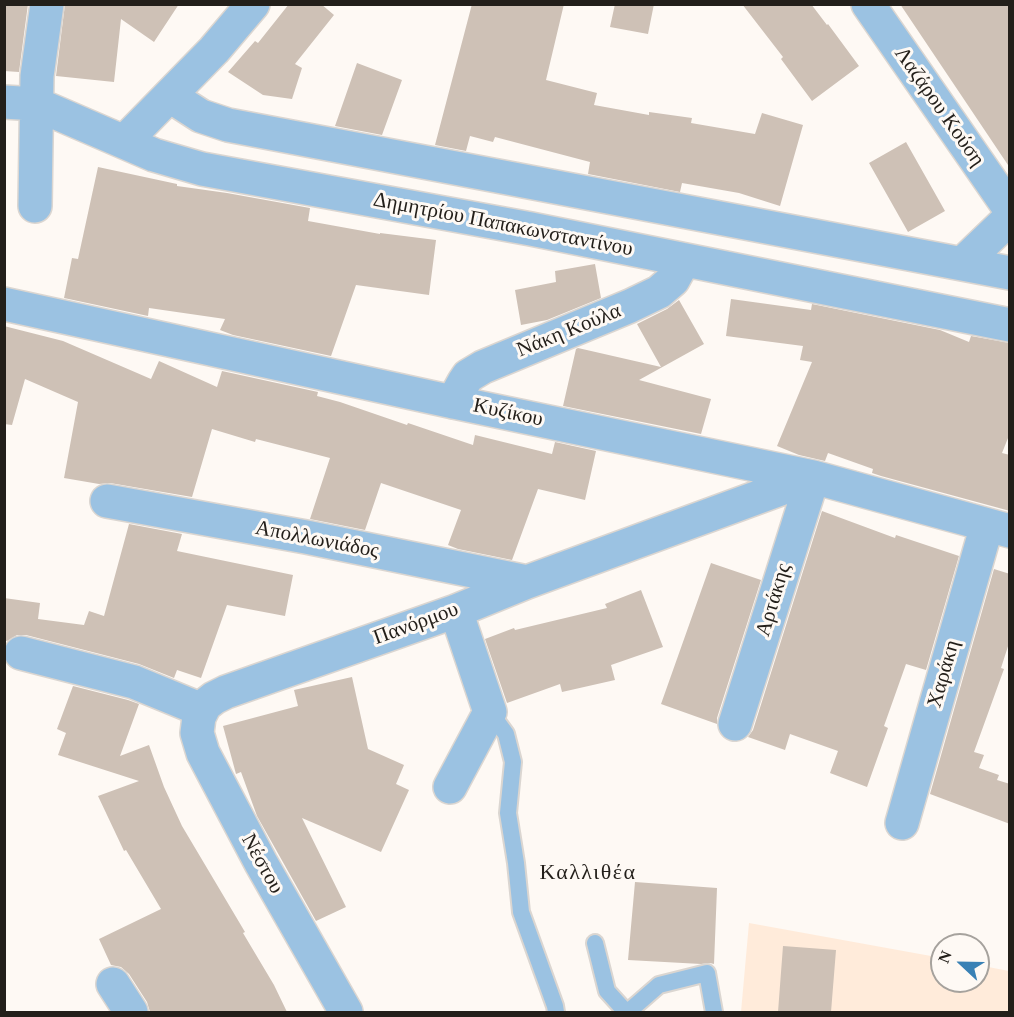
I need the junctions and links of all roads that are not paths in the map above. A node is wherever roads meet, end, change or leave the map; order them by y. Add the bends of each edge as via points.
1 (47, 4) edge
2 (254, 4) edge
3 (868, 4) edge
4 (170, 96) junction
5 (20, 103) edge
6 (124, 142) junction
7 (35, 206) dead end
8 (1010, 209) edge
9 (1010, 218) edge
10 (681, 259) junction
11 (962, 264) junction
12 (1010, 273) edge
13 (4, 304) edge
14 (1010, 325) edge
15 (453, 402) junction
16 (813, 477) junction
17 (107, 501) dead end
18 (998, 528) edge
19 (527, 582) junction
20 (456, 611) junction
21 (21, 652) dead end
22 (202, 710) junction
23 (490, 712) junction
24 (735, 724) dead end
25 (450, 787) dead end
26 (902, 822) dead end
27 (595, 943) dead end
28 (113, 984) dead end
29 (131, 1012) edge
30 (346, 1012) edge
31 (556, 1012) edge
32 (627, 1012) edge
33 (714, 1012) edge

1 - 5 street via 37,76
2 - 4 street
3 - 8 street, Λαζάρου Κούση
4 - 6 street
4 - 11 street via 201,116 228,124
5 - 6 street, Δημητρίου Παπακωνσταντίνου
5 - 7 street
6 - 10 street, Δημητρίου Παπακωνσταντίνου via 202,169
9 - 11 street
10 - 14 street, Δημητρίου Παπακωνσταντίνου
10 - 15 street, Νάκη Κούλα via 673,280 659,292 483,367 468,376
11 - 12 street
13 - 15 street, Κυζίκου
15 - 16 street, Κυζίκου
16 - 18 street, Κυζίκου
16 - 19 street, Πανόρμου
16 - 24 street, Αρτάκης
17 - 19 street, Απολλωνιάδος
18 - 26 street, Χαράκη
19 - 20 street, Πανόρμου
20 - 22 street, Πανόρμου via 226,692
20 - 23 street
21 - 22 street via 125,679
22 - 30 street, Νέστου via 197,733 203,753
23 - 25 street
23 - 31 lane via 506,734 513,762 508,813 521,912
27 - 32 lane via 608,991
28 - 29 street
32 - 33 lane via 659,985 707,973

